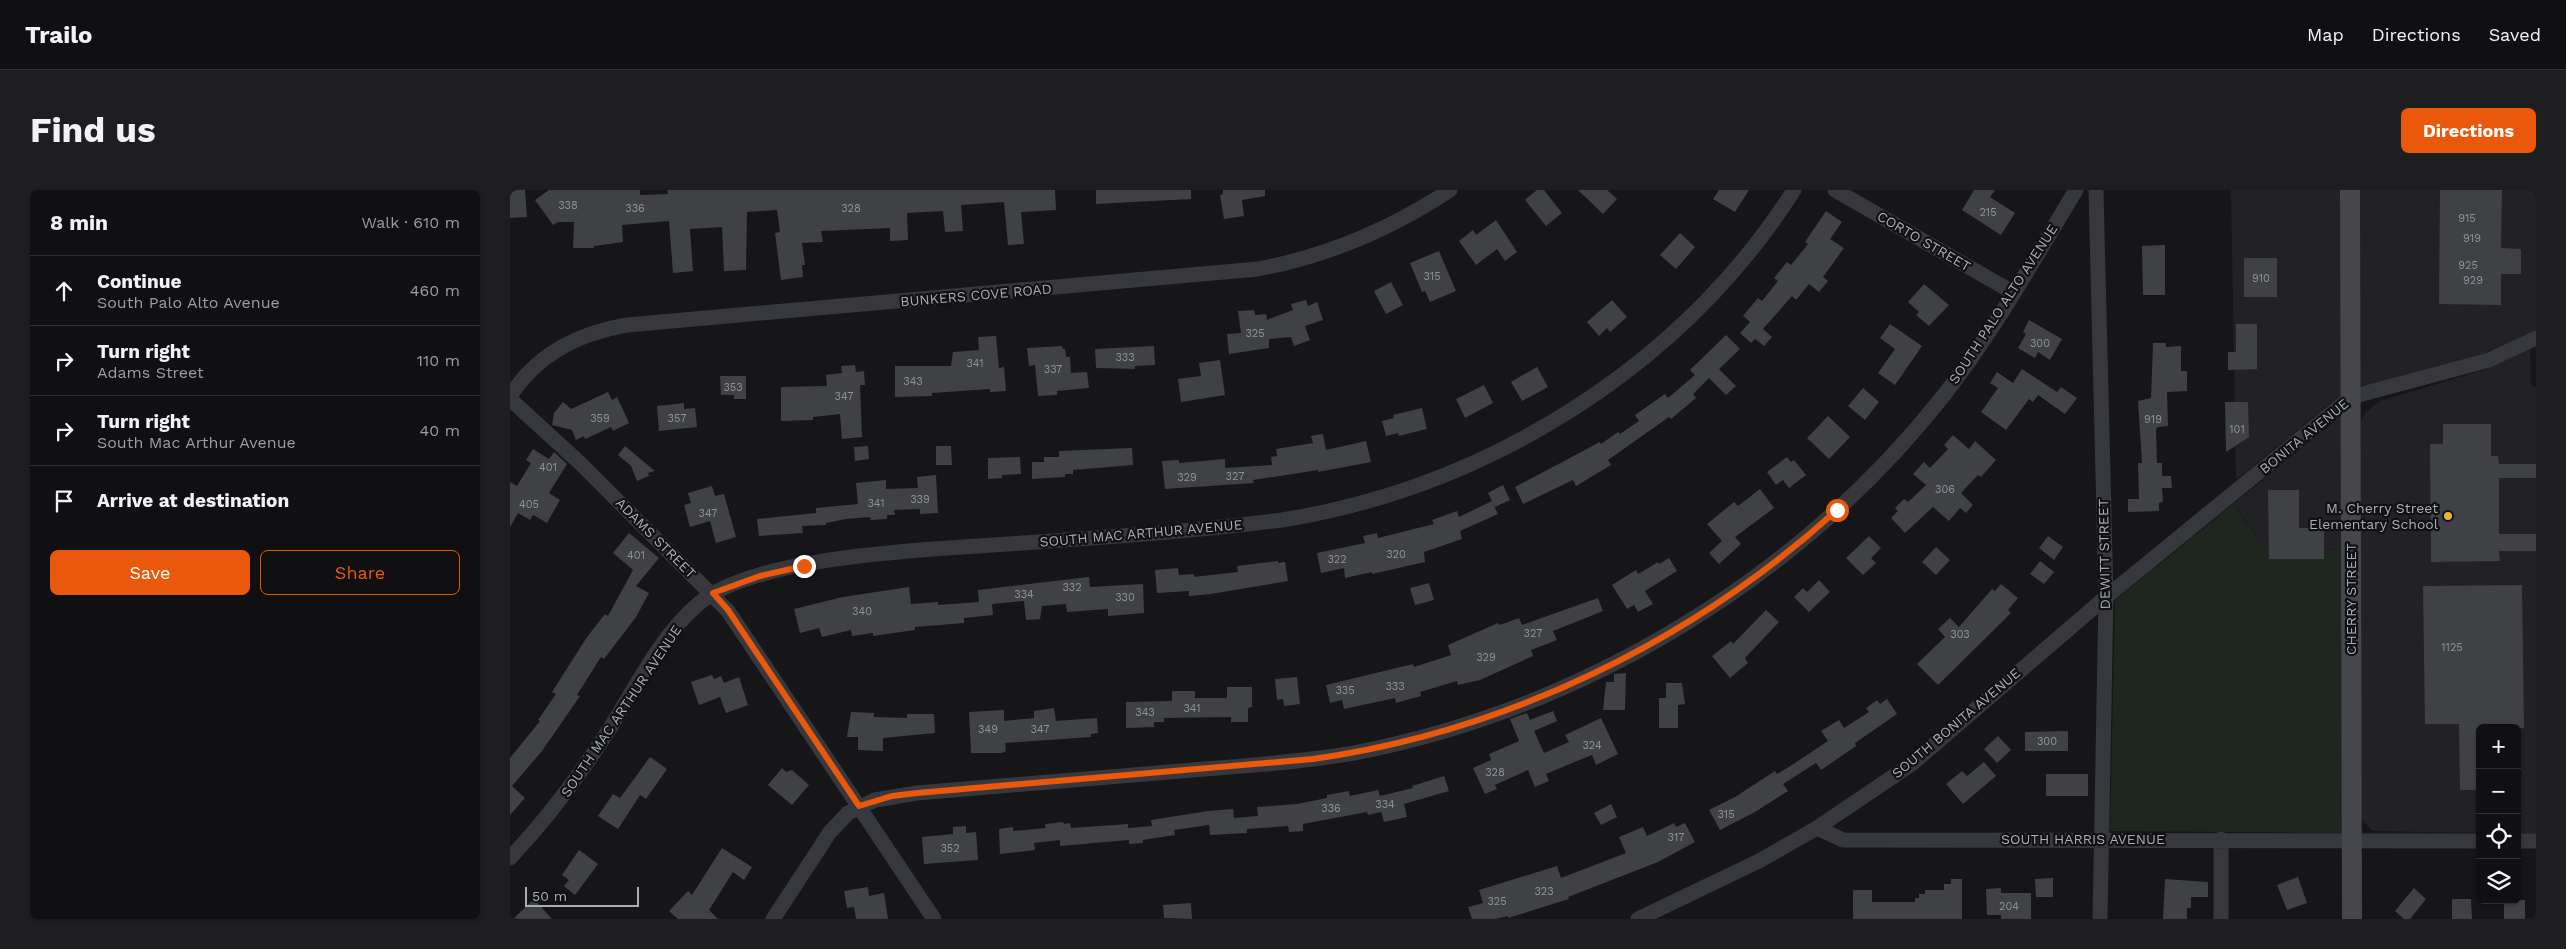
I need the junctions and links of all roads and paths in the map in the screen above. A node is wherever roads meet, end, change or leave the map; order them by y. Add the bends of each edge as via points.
1 (1450, 190) edge
2 (1794, 190) edge
3 (1835, 190) edge
4 (2076, 190) edge
5 (2096, 190) edge
6 (2350, 190) edge
7 (2014, 292) junction
8 (2536, 338) edge
9 (510, 397) edge
10 (2351, 397) junction
11 (713, 593) junction
12 (2106, 597) junction
13 (859, 806) junction
14 (1817, 828) junction
15 (2100, 839) junction
16 (2221, 839) junction
17 (2352, 840) junction
18 (2476, 841) edge
19 (2521, 841) edge
20 (2536, 841) edge
21 (510, 858) edge
22 (772, 919) edge
23 (934, 919) edge
24 (1638, 919) edge
25 (2100, 919) edge
26 (2221, 919) edge
27 (2352, 919) edge

1 - 9 street, BUNKERS COVE ROAD via 1394,223 1353,242 1308,258 1258,269 603,329 579,337 549,355
2 - 11 street, SOUTH MAC ARTHUR AVENUE via 1752,248 1716,288 1659,345 1617,380 1535,431 1415,488 1335,511 1282,520 837,560 760,576
3 - 7 street, CORTO STREET
4 - 7 street, SOUTH PALO ALTO AVENUE
5 - 12 street, DEWITT STREET
6 - 10 street, CHERRY STREET
7 - 13 street, SOUTH PALO ALTO AVENUE via 1934,407 1881,466 1814,530 1760,574 1696,617 1579,680 1465,724 1342,755 1270,764 904,794
8 - 10 street, BONITA AVENUE via 2488,360
9 - 11 street, ADAMS STREET
10 - 12 street, BONITA AVENUE
10 - 17 street, CHERRY STREET
11 - 13 street, ADAMS STREET via 728,610
11 - 21 street, SOUTH MAC ARTHUR AVENUE via 680,624 573,784
12 - 14 street, SOUTH BONITA AVENUE via 1913,762
12 - 15 street, DEWITT STREET
13 - 22 street, SOUTH PALO ALTO AVENUE via 830,832
13 - 23 street, ADAMS STREET
14 - 15 street, SOUTH HARRIS AVENUE via 1843,840
14 - 24 street, SOUTH BONITA AVENUE via 1759,861
15 - 16 street, SOUTH HARRIS AVENUE
15 - 25 street, DEWITT STREET
16 - 17 street, SOUTH HARRIS AVENUE
16 - 26 street
17 - 18 street, SOUTH HARRIS AVENUE
17 - 27 street, CHERRY STREET
19 - 20 street

